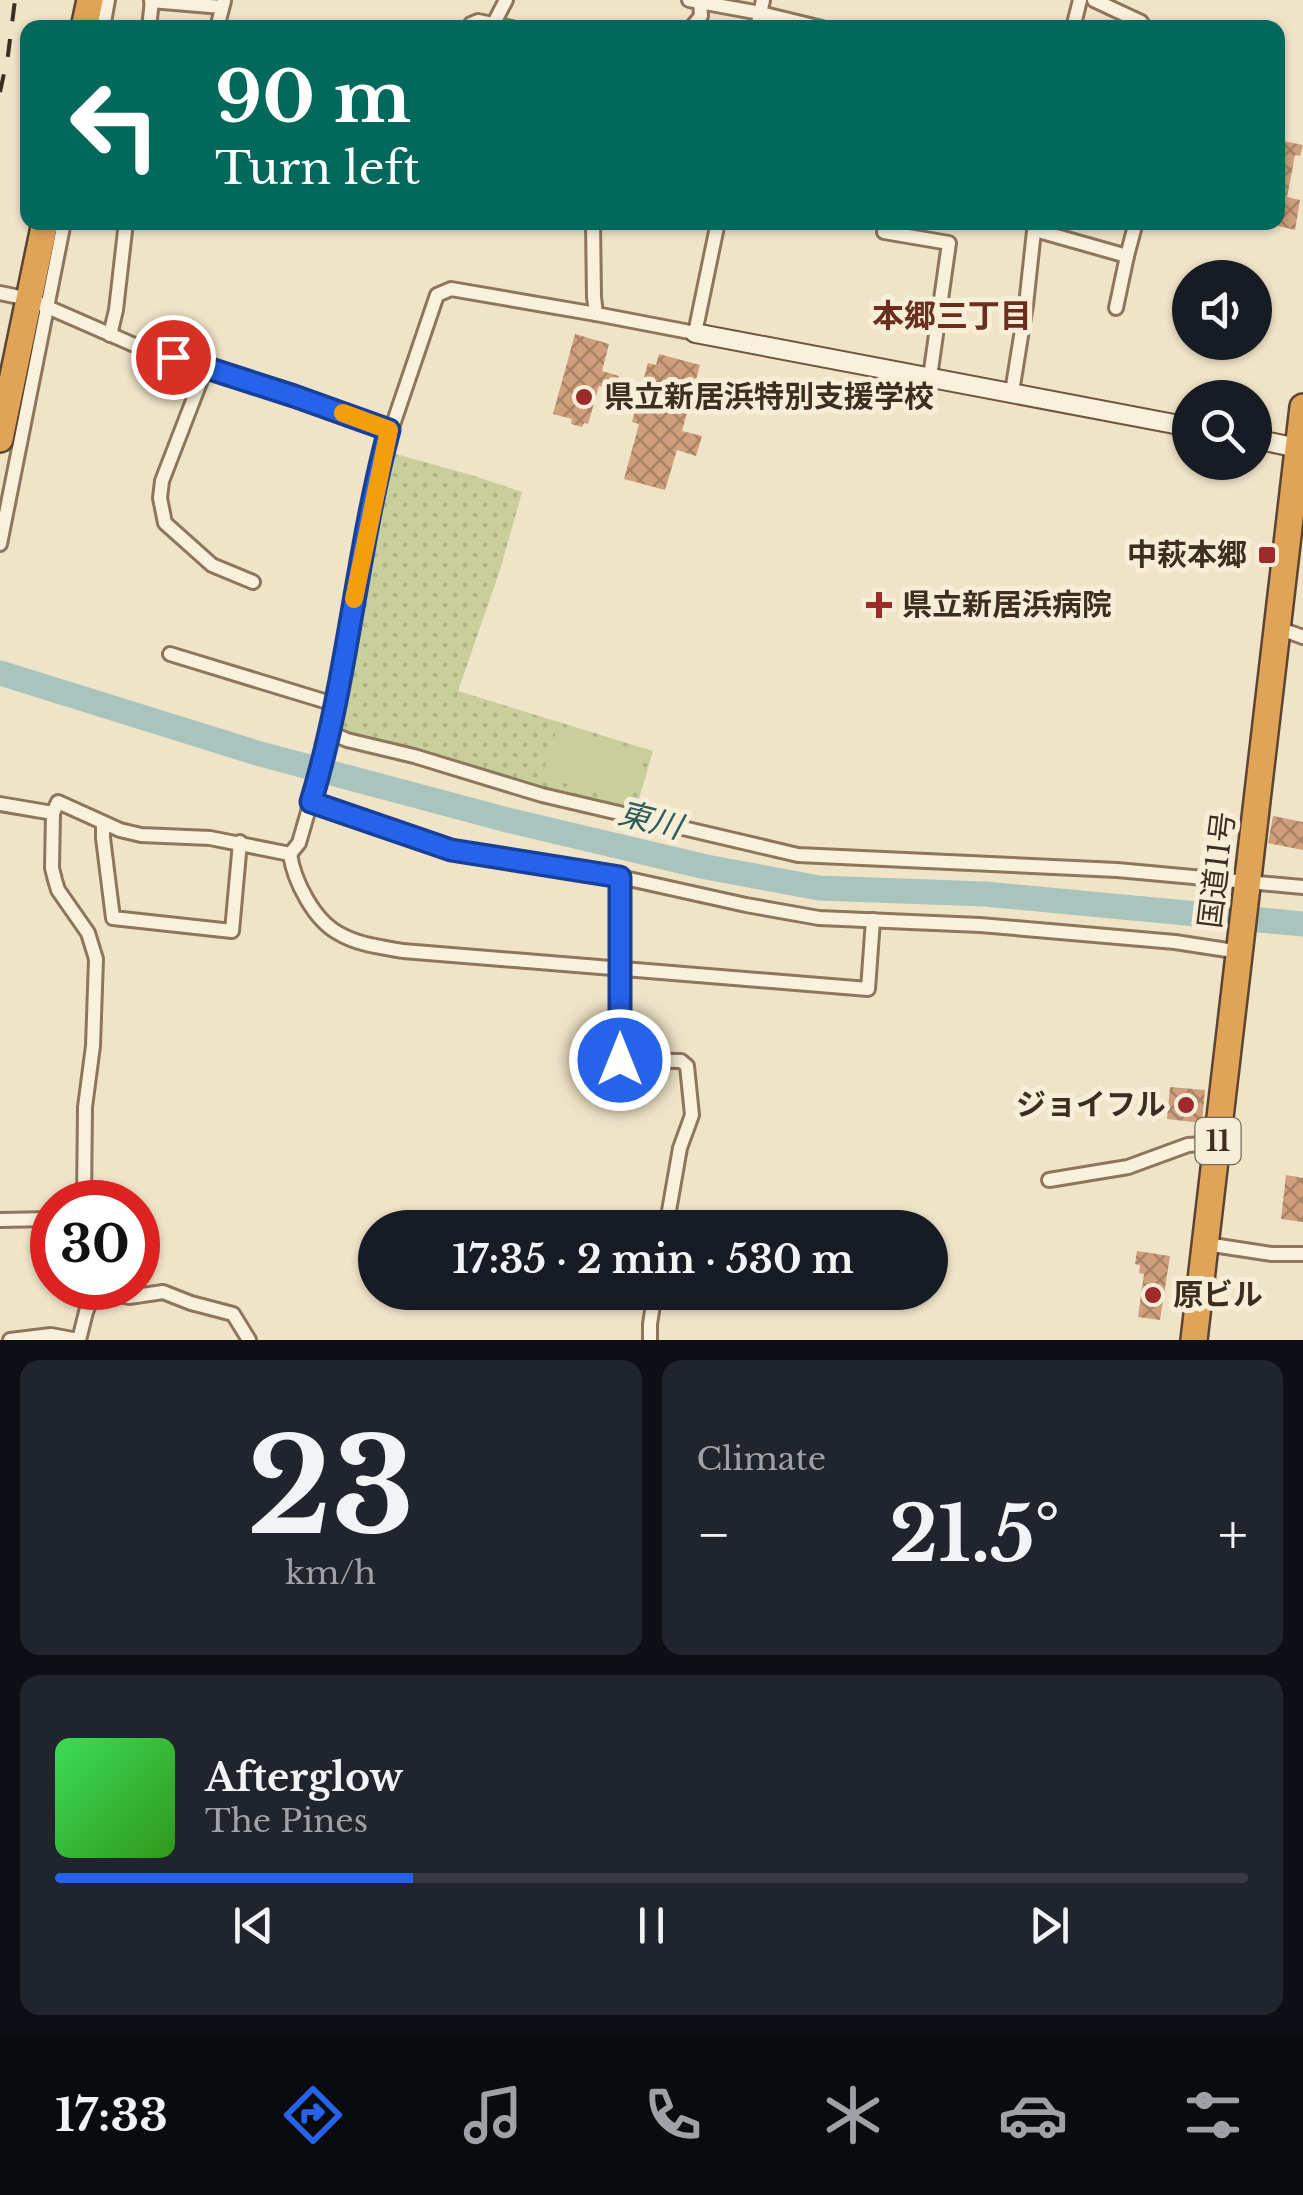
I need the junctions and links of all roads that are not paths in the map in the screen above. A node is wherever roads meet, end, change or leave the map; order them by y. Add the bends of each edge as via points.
1 (696, 0) edge
2 (1094, 0) edge
3 (151, 1) edge
4 (223, 4) edge
5 (762, 6) edge
6 (800, 20) edge
7 (1137, 20) edge
8 (44, 230) edge
9 (61, 230) edge
10 (125, 230) edge
11 (593, 230) edge
12 (716, 230) edge
13 (1035, 230) edge
14 (1047, 230) edge
15 (1134, 230) edge
16 (884, 232) dead end
17 (1127, 256) junction
18 (0, 293) edge
19 (38, 303) junction
20 (1116, 308) dead end
21 (596, 314) junction
22 (110, 334) junction
23 (695, 334) junction
24 (206, 367) junction
25 (930, 377) junction
26 (1012, 392) junction
27 (1303, 407) edge
28 (1172, 423) edge
29 (389, 430) junction
30 (0, 439) edge
31 (1272, 443) edge
32 (1298, 448) junction
33 (0, 544) edge
34 (253, 582) dead end
35 (1278, 628) junction
36 (1303, 637) edge
37 (170, 654) dead end
38 (334, 704) junction
39 (329, 736) junction
40 (312, 797) junction
41 (0, 804) edge
42 (53, 812) junction
43 (103, 823) junction
44 (240, 842) junction
45 (290, 854) junction
46 (620, 877) junction
47 (1303, 886) edge
48 (1248, 888) junction
49 (873, 920) junction
50 (1240, 946) junction
51 (620, 969) junction
52 (1217, 1144) junction
53 (84, 1180) edge
54 (1050, 1180) dead end
55 (669, 1210) edge
56 (30, 1219) edge
57 (0, 1220) edge
58 (1206, 1244) junction
59 (1300, 1254) edge
60 (1303, 1272) edge
61 (160, 1293) edge
62 (87, 1310) edge
63 (652, 1310) edge
64 (10, 1340) edge
65 (79, 1340) edge
66 (249, 1340) edge
67 (650, 1340) edge
68 (1194, 1340) edge

1 - 5 street
2 - 7 street
3 - 4 street
5 - 6 street
8 - 19 highway
9 - 19 street
10 - 22 street
11 - 21 street
12 - 23 street
13 - 26 street
14 - 17 street
15 - 17 street
16 - 25 street via 949,243
17 - 20 street
18 - 19 street
19 - 22 street
19 - 30 highway
19 - 33 street
21 - 23 street
21 - 29 street via 451,289 436,295
22 - 24 street
23 - 25 street
24 - 29 street
24 - 34 street via 162,481 165,523 212,565
25 - 26 street
26 - 28 street
27 - 32 highway, 国道11号 / 11
29 - 38 street
31 - 32 street
32 - 35 highway, 国道11号 / 11
35 - 36 street
35 - 48 highway, 国道11号 / 11
37 - 38 street
38 - 39 street
39 - 40 street
39 - 48 street via 786,853 1117,870
40 - 45 street
40 - 46 street via 451,850
41 - 42 street
42 - 43 street via 58,802
42 - 53 street via 55,880 96,959
43 - 44 street via 140,835
43 - 44 street via 113,918 232,931
44 - 45 street
45 - 51 street via 296,882 325,924 365,944
46 - 49 street via 819,918
46 - 51 street
47 - 48 street
48 - 50 highway, 国道11号 / 11
49 - 50 street
49 - 51 street via 868,989
50 - 52 highway, 国道11号 / 11
51 - 55 street via 620,1060 687,1066 692,1115
52 - 54 street via 1188,1145 1128,1167
52 - 58 highway, 国道11号 / 11
56 - 57 street
58 - 59 street
58 - 68 highway, 国道11号 / 11
59 - 60 street
61 - 66 street via 233,1314
62 - 65 street
63 - 67 street
64 - 65 street

